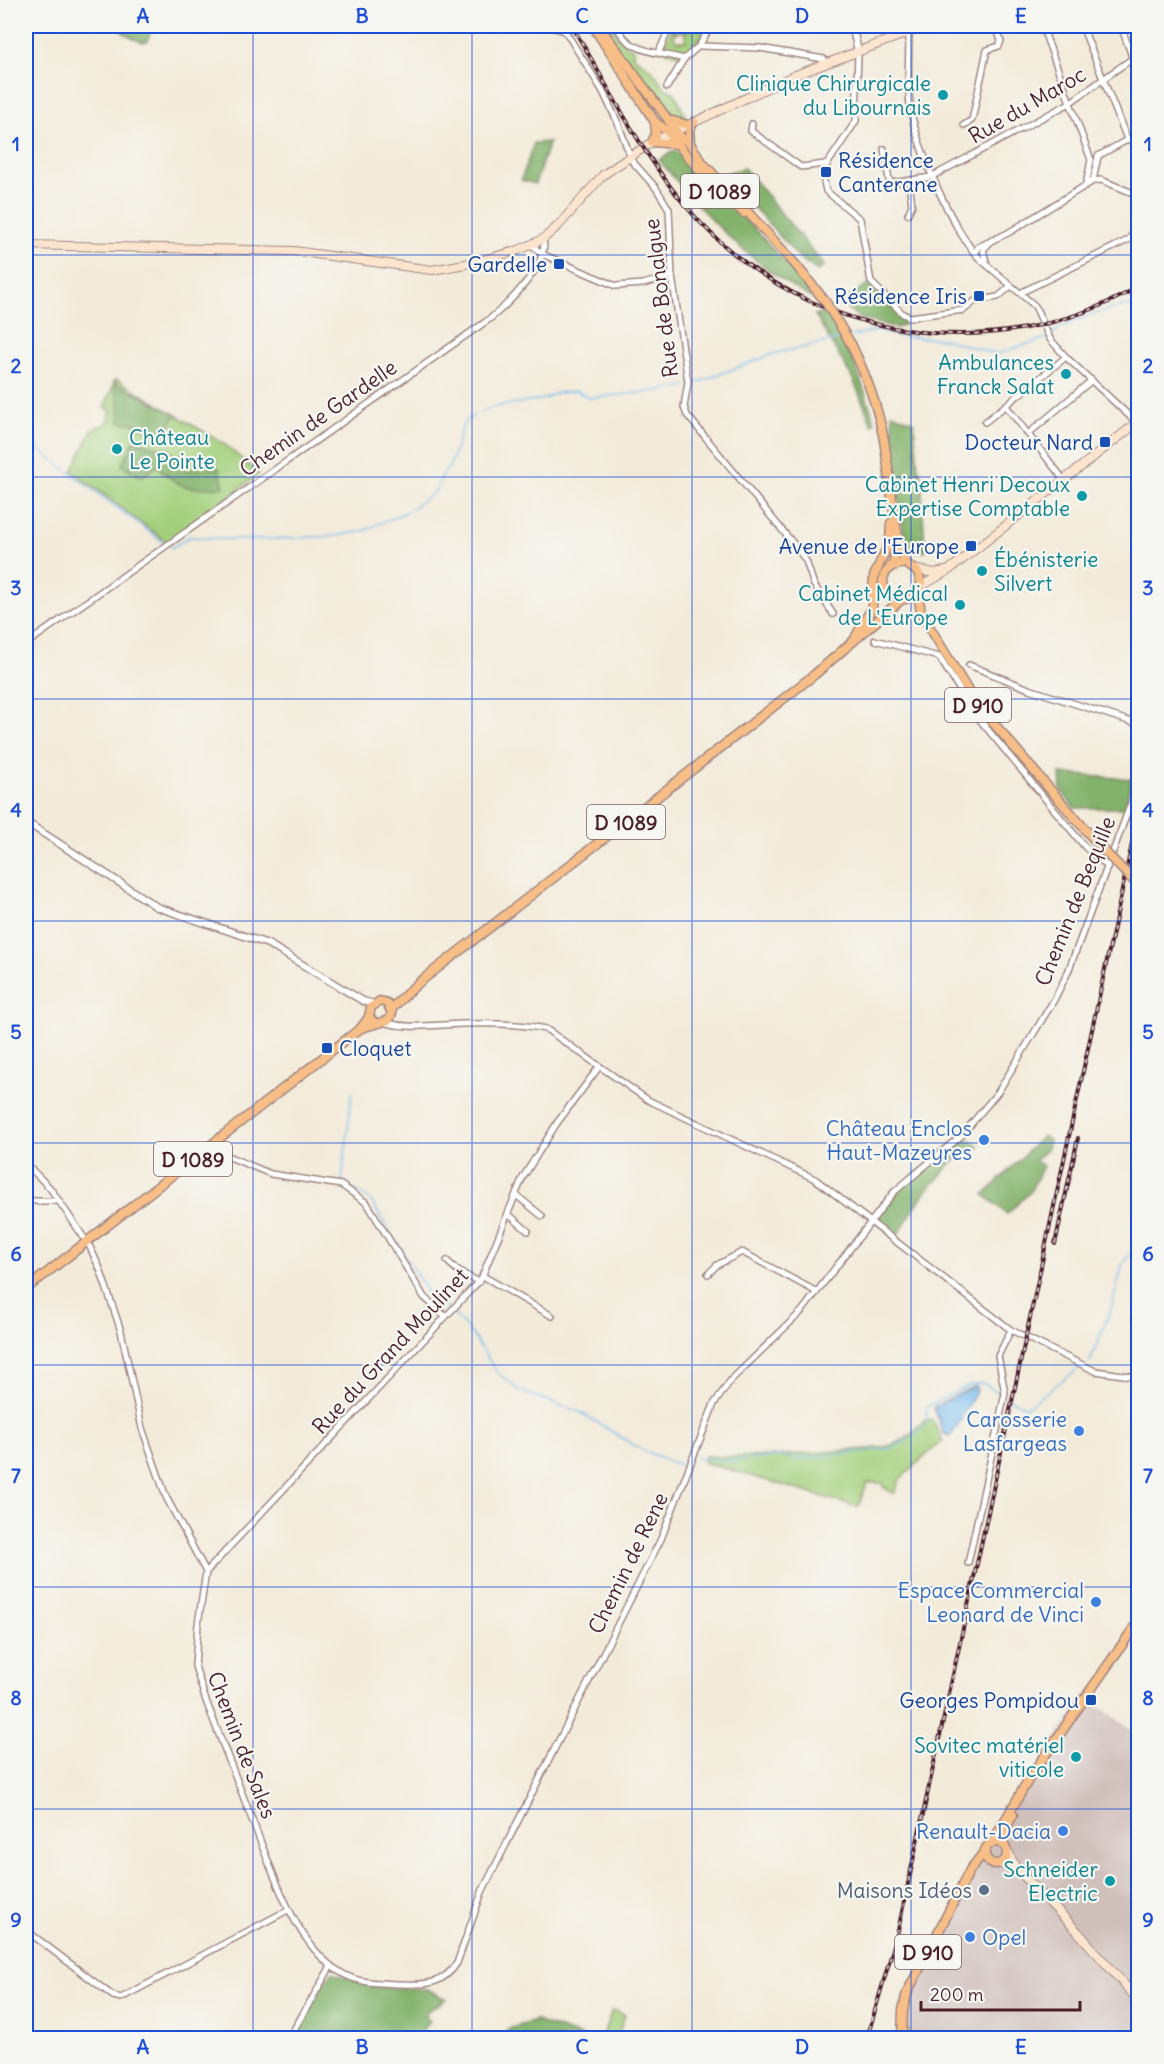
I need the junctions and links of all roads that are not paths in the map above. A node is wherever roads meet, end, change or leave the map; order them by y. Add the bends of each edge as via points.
1 (547, 26) edge
2 (592, 26) edge
3 (599, 26) edge
4 (617, 26) edge
5 (661, 26) edge
6 (711, 26) edge
7 (852, 26) edge
8 (926, 26) edge
9 (996, 26) edge
10 (1042, 26) edge
11 (1082, 26) edge
12 (1121, 26) edge
13 (669, 27) edge
14 (909, 32) junction
15 (699, 46) junction
16 (858, 51) junction
17 (659, 52) junction
18 (1133, 58) junction
19 (684, 59) junction
20 (826, 62) junction
21 (1138, 73) edge
22 (1103, 80) junction
23 (667, 87) dead end
24 (1071, 103) junction
25 (644, 104) junction
26 (669, 120) junction
27 (655, 122) junction
28 (691, 124) junction
29 (752, 124) dead end
30 (964, 125) dead end
31 (672, 133) junction
32 (1138, 134) edge
33 (1126, 137) junction
34 (652, 142) junction
35 (677, 144) junction
36 (690, 144) junction
37 (884, 149) dead end
38 (629, 156) junction
39 (1094, 160) junction
40 (703, 163) junction
41 (825, 164) junction
42 (934, 176) junction
43 (909, 181) junction
44 (1093, 181) junction
45 (1086, 185) junction
46 (1138, 195) edge
47 (908, 214) dead end
48 (1138, 229) edge
49 (767, 233) junction
50 (543, 239) junction
51 (26, 245) edge
52 (532, 245) junction
53 (977, 251) junction
54 (542, 254) junction
55 (672, 276) junction
56 (1011, 286) junction
57 (1020, 293) junction
58 (1066, 357) junction
59 (1092, 380) junction
60 (1005, 406) junction
61 (985, 422) dead end
62 (1138, 422) edge
63 (1028, 434) junction
64 (1064, 480) junction
65 (892, 501) junction
66 (895, 526) junction
67 (905, 563) junction
68 (892, 566) junction
69 (917, 570) junction
70 (950, 570) junction
71 (919, 589) junction
72 (886, 592) junction
73 (903, 600) junction
74 (921, 613) junction
75 (833, 614) dead end
76 (880, 616) junction
77 (875, 640) dead end
78 (26, 644) edge
79 (849, 646) junction
80 (969, 665) dead end
81 (1138, 724) edge
82 (1138, 776) edge
83 (26, 822) edge
84 (1107, 866) junction
85 (1138, 885) edge
86 (372, 1013) junction
87 (389, 1013) junction
88 (599, 1067) junction
89 (210, 1146) junction
90 (26, 1164) edge
91 (516, 1195) junction
92 (26, 1200) edge
93 (58, 1201) junction
94 (508, 1214) junction
95 (542, 1216) dead end
96 (871, 1223) junction
97 (528, 1231) dead end
98 (87, 1242) junction
99 (447, 1260) dead end
100 (708, 1274) dead end
101 (483, 1276) junction
102 (478, 1282) junction
103 (26, 1289) edge
104 (817, 1292) junction
105 (1138, 1305) edge
106 (445, 1316) junction
107 (552, 1316) dead end
108 (1138, 1323) edge
109 (1011, 1330) junction
110 (1138, 1377) edge
111 (968, 1563) dead end
112 (206, 1572) junction
113 (1138, 1622) edge
114 (1040, 1765) junction
115 (992, 1843) junction
116 (1005, 1849) junction
117 (985, 1851) junction
118 (990, 1863) junction
119 (1001, 1864) junction
120 (1016, 1868) junction
121 (970, 1870) junction
122 (288, 1910) junction
123 (26, 1933) edge
124 (462, 1949) joint
125 (331, 1966) junction
126 (1138, 2000) edge
127 (289, 2038) edge
128 (902, 2038) edge

1 - 38 street via 565,31 579,53 618,123
2 - 25 main road, D 1089
3 - 26 main road, D 1089
4 - 17 street via 621,35 638,48
5 - 13 street
6 - 15 street
7 - 16 street
8 - 14 main road
9 - 30 street via 1001,41 987,51 972,120
10 - 24 street
11 - 22 street
12 - 18 street
13 - 17 street
14 - 16 main road
14 - 42 street via 910,108
15 - 19 street
15 - 20 street via 760,48
16 - 20 main road
16 - 41 street via 856,121
17 - 19 street
18 - 21 street
18 - 22 street, Rue du Maroc
19 - 23 street
20 - 28 main road
22 - 24 street, Rue du Maroc
22 - 33 street
24 - 39 street
24 - 42 street, Rue du Maroc
25 - 27 main road, D 1089
25 - 31 main road, D 1089
26 - 28 main road
26 - 31 main road, D 1089
27 - 31 main road, D 1089
27 - 34 main road
28 - 31 main road
28 - 36 main road
29 - 41 street via 752,131 801,167
31 - 34 main road
31 - 35 main road, D 1089
31 - 36 main road, D 1089
31 - 40 main road, D 1089
32 - 33 street
33 - 39 street
34 - 35 main road
34 - 38 main road
35 - 49 main road, D 1089 via 701,172
36 - 40 main road, D 1089
37 - 43 street via 889,180
38 - 50 main road via 595,182
38 - 55 street, Rue de Bonalgue via 669,209
39 - 44 street
39 - 45 street
40 - 49 main road, D 1089
41 - 56 street via 822,170 826,191 860,219 871,282 903,314 910,317 964,310 975,300 998,297
42 - 43 street
42 - 53 street via 955,224
43 - 47 street via 912,205
44 - 45 street
44 - 46 street via 1101,180
45 - 53 street
48 - 57 street via 1128,240
49 - 65 main road, D 1089, bridge via 825,301 851,344 876,406
50 - 52 main road
50 - 54 street, Chemin de Gardelle
51 - 52 main road via 294,251 420,270 444,270
52 - 54 street
53 - 56 street
54 - 55 street via 616,286
54 - 78 street, Chemin de Gardelle via 516,295 491,318
55 - 75 street, Rue de Bonalgue via 688,382 684,407 687,415 797,548
56 - 57 street
57 - 58 street via 1035,306 1050,339
58 - 59 street
58 - 60 street
59 - 62 street
59 - 63 street
60 - 61 street
60 - 63 street
62 - 64 main road
63 - 64 street
64 - 70 main road
65 - 66 main road, D 1089
65 - 79 main road, D 1089 via 890,541 875,571 872,608
66 - 67 main road, D 1089
66 - 68 main road, D 1089
67 - 68 main road
67 - 69 main road
68 - 72 main road via 884,575
69 - 70 main road
69 - 71 main road
70 - 71 main road
71 - 73 main road
71 - 74 main road, D 910
72 - 73 main road
72 - 76 main road
73 - 74 main road, D 910
73 - 76 main road, D 1089
74 - 85 main road, D 910, bridge via 973,699
76 - 79 main road, D 1089
77 - 84 street via 939,657 975,714 1085,847
79 - 87 main road, D 1089 via 401,996
80 - 81 street
82 - 84 street, Chemin de Bequille
83 - 86 street via 157,907 268,944 363,1001
84 - 96 street, Chemin de Bequille via 1068,972 998,1092 962,1135 894,1192
86 - 87 main road
86 - 87 main road
86 - 89 main road, D 1089 via 361,1028
87 - 88 street via 398,1026 411,1028 525,1025 546,1029
88 - 91 street, Rue du Grand Moulinet via 557,1122
88 - 96 street via 648,1100 815,1179
89 - 98 main road, D 1089
89 - 106 street via 271,1174 341,1185 357,1195 367,1203 424,1297
90 - 93 street
91 - 94 street, Rue du Grand Moulinet
91 - 95 street
92 - 93 street
93 - 98 street
94 - 97 street
94 - 101 street, Rue du Grand Moulinet
96 - 104 street, Chemin de Rene
96 - 109 street
98 - 103 main road, D 1089
98 - 112 street via 113,1303 142,1428 166,1497
99 - 102 street
100 - 104 street via 742,1252
101 - 102 street, Rue du Grand Moulinet
101 - 107 street
102 - 106 street, Rue du Grand Moulinet
104 - 124 street, Chemin de Rene via 775,1340 731,1380 714,1404 661,1539 482,1892
105 - 108 street
106 - 112 street, Rue du Grand Moulinet
109 - 110 street via 1095,1371
109 - 111 street via 998,1356 1005,1393
112 - 122 street, Chemin de Sales via 195,1666
113 - 114 main road
114 - 115 main road
114 - 116 main road via 1004,1832
115 - 116 main road
115 - 117 main road
116 - 119 main road via 1006,1859
116 - 120 main road
117 - 118 main road
117 - 121 main road, D 910
118 - 119 main road
118 - 121 main road
119 - 120 main road
120 - 126 main road
121 - 128 main road, D 910 via 907,1993
122 - 123 street via 121,1998
122 - 125 street, Chemin de Sales
124 - 125 street, Chemin de Sales via 451,1972 422,1985 366,1982 350,1978
125 - 127 street

